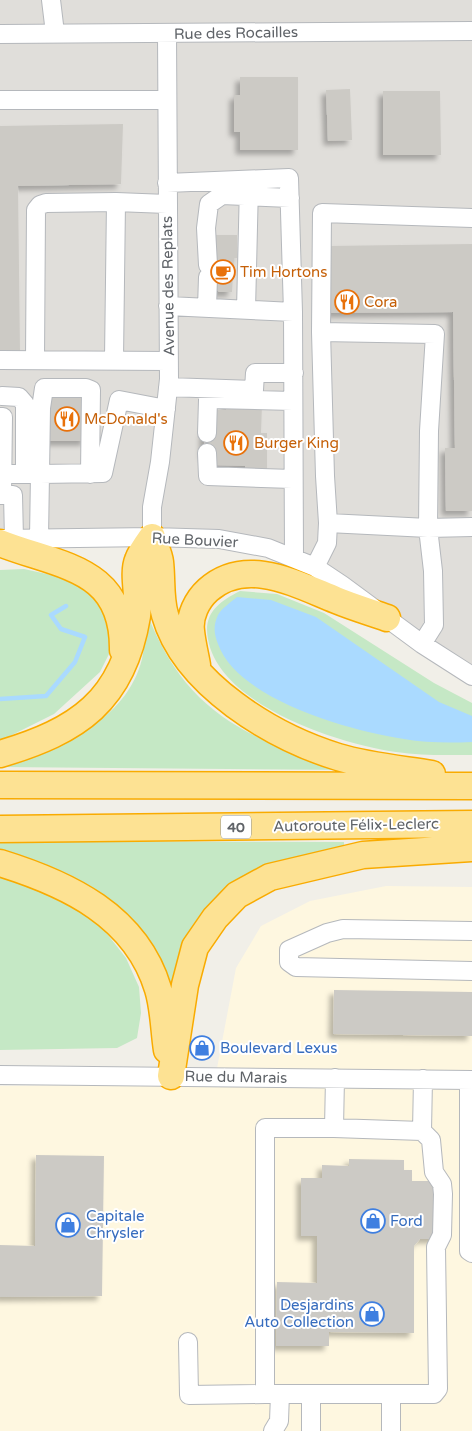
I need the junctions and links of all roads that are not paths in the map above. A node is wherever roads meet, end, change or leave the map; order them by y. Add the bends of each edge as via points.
1 (52, 0) edge
2 (472, 31) edge
3 (55, 33) junction
4 (0, 34) edge
5 (167, 34) junction
6 (0, 100) edge
7 (167, 100) junction
8 (167, 182) junction
9 (245, 191) junction
10 (116, 202) junction
11 (167, 204) junction
12 (472, 218) edge
13 (168, 306) junction
14 (207, 308) junction
15 (246, 310) junction
16 (293, 312) junction
17 (321, 332) junction
18 (114, 359) junction
19 (0, 360) edge
20 (35, 360) junction
21 (169, 361) junction
22 (294, 373) junction
23 (168, 387) junction
24 (2, 396) dead end
25 (293, 401) junction
26 (166, 409) junction
27 (0, 417) edge
28 (207, 433) dead end
29 (1, 453) edge
30 (207, 453) dead end
31 (3, 474) junction
32 (33, 474) junction
33 (90, 474) junction
34 (292, 479) junction
35 (5, 495) edge
36 (328, 523) junction
37 (472, 527) edge
38 (428, 528) junction
39 (152, 537) junction
40 (39, 538) junction
41 (5, 541) edge
42 (294, 557) junction
43 (314, 567) junction
44 (387, 618) junction
45 (422, 644) junction
46 (122, 671) junction
47 (198, 673) junction
48 (472, 676) edge
49 (0, 754) edge
50 (472, 782) edge
51 (0, 785) edge
52 (472, 786) edge
53 (472, 824) edge
54 (0, 829) edge
55 (472, 848) edge
56 (0, 863) edge
57 (472, 931) edge
58 (472, 971) edge
59 (0, 1075) edge
60 (171, 1076) junction
61 (334, 1078) junction
62 (423, 1079) junction
63 (470, 1080) edge
64 (470, 1115) edge
65 (334, 1128) junction
66 (422, 1131) junction
67 (472, 1253) edge
68 (188, 1342) dead end
69 (272, 1394) junction
70 (311, 1394) junction
71 (391, 1394) junction
72 (273, 1431) edge
73 (311, 1431) edge
74 (391, 1431) edge

1 - 3 street
2 - 5 street, Rue des Rocailles
3 - 4 street, Rue des Rocailles
3 - 5 street, Rue des Rocailles
5 - 7 street, Avenue des Replats
6 - 7 street
7 - 8 street, Avenue des Replats
8 - 9 street
8 - 11 street, Avenue des Replats
9 - 14 street via 222,195 209,204 206,228
9 - 15 street
9 - 16 street via 289,178
10 - 11 street
10 - 18 street
10 - 20 street via 46,203 36,210
11 - 13 street, Avenue des Replats
12 - 17 street via 322,213
13 - 14 street
13 - 21 street, Avenue des Replats
14 - 15 street
15 - 16 street
16 - 22 street
17 - 36 street
17 - 38 street via 435,334
18 - 20 street
18 - 21 street
19 - 20 street
21 - 23 street, Avenue des Replats
22 - 23 street via 255,373 254,390
22 - 25 street
23 - 26 street, Avenue des Replats
24 - 32 street via 19,397 25,404
25 - 28 street via 212,398 207,406
25 - 34 street
26 - 33 street via 119,400 103,473
26 - 39 street, Avenue des Replats via 152,506
27 - 29 street
29 - 31 street
30 - 34 street via 208,476
31 - 32 street
31 - 35 street
32 - 33 street
32 - 33 street via 44,388 98,388 102,394 100,418 99,424 91,428
32 - 40 street
34 - 42 street
35 - 41 street
36 - 38 street
36 - 43 street via 327,544
37 - 38 street
38 - 45 street via 434,625
39 - 40 street, Rue Bouvier
39 - 42 street, Rue Bouvier via 227,540
39 - 46 highway via 137,561 138,615
39 - 47 highway via 160,559 164,614 179,648
40 - 41 street, Rue Bouvier
41 - 46 highway via 35,557 67,565 103,586 120,620
42 - 43 street, Rue Bouvier
43 - 44 street, Rue Bouvier
44 - 45 street, Rue Bouvier
44 - 47 highway via 266,574 232,576 216,583 202,595 192,612 190,630
45 - 48 street, Rue Bouvier
46 - 49 highway via 88,713 38,743
47 - 50 highway via 224,698 275,730 338,756
51 - 52 highway
53 - 54 highway, Autoroute Félix-Leclerc / 40
55 - 60 highway via 363,855 270,877 237,895 215,918 195,947 185,985
56 - 60 highway via 36,874 76,892 123,927 144,957 158,990
57 - 58 street via 343,929 289,950 289,962 296,968
59 - 60 street, Rue du Marais
60 - 61 street, Rue du Marais
61 - 62 street, Rue du Marais
61 - 65 street
62 - 63 street, Rue du Marais
62 - 66 street
63 - 64 street
64 - 67 street via 469,1251
65 - 66 street
65 - 69 street via 265,1128
66 - 71 street via 431,1140 434,1172 442,1184 443,1194 442,1236 436,1247 438,1389 434,1394
68 - 69 street via 189,1395
69 - 70 street
69 - 72 street via 279,1421
70 - 71 street
70 - 73 street
71 - 74 street

